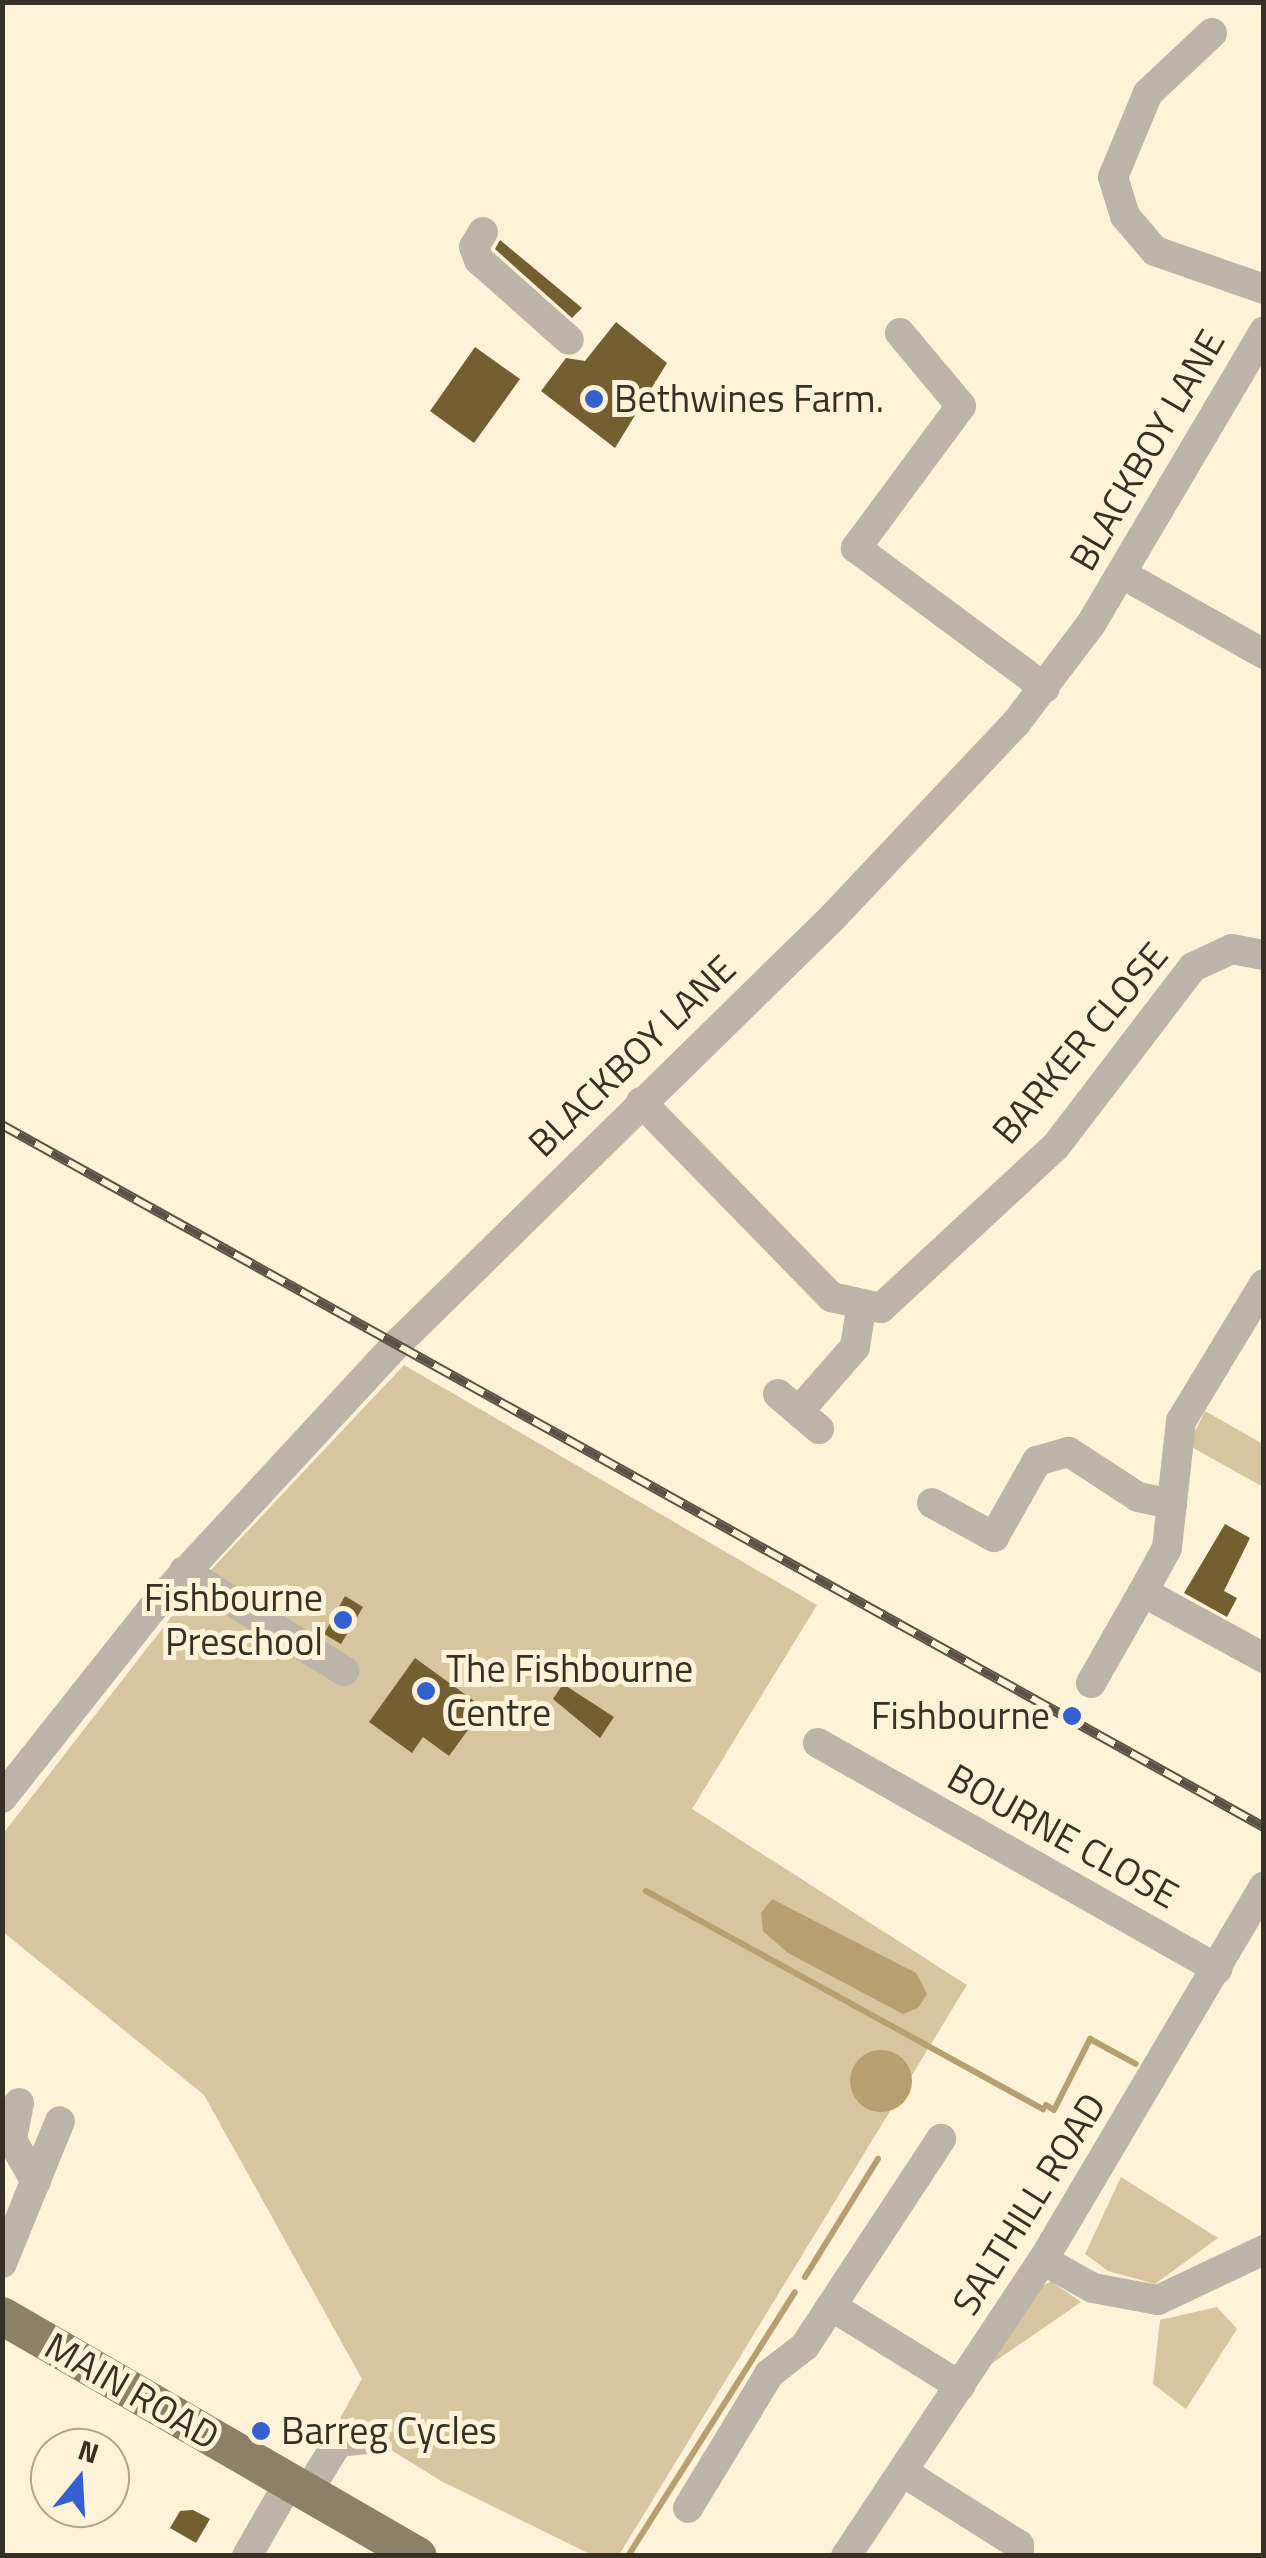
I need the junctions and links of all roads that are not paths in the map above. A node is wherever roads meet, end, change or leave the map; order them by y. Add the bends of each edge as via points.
1 (1212, 34) dead end
2 (483, 232) dead end
3 (1264, 289) edge
4 (1264, 331) edge
5 (900, 334) dead end
6 (569, 340) dead end
7 (1122, 574) junction
8 (1264, 654) edge
9 (1045, 688) junction
10 (1264, 955) edge
11 (640, 1102) junction
12 (1264, 1284) edge
13 (861, 1310) junction
14 (799, 1412) dead end
15 (932, 1503) dead end
16 (1172, 1504) junction
17 (184, 1571) junction
18 (1143, 1592) junction
19 (1264, 1658) edge
20 (344, 1671) dead end
21 (1091, 1684) dead end
22 (818, 1743) dead end
23 (2, 1798) edge
24 (1264, 1886) edge
25 (1218, 1969) junction
26 (18, 2103) dead end
27 (60, 2122) dead end
28 (941, 2139) dead end
29 (36, 2182) junction
30 (1264, 2250) edge
31 (1042, 2260) junction
32 (2, 2263) edge
33 (832, 2306) junction
34 (2, 2316) edge
35 (960, 2386) junction
36 (367, 2438) dead end
37 (903, 2472) junction
38 (299, 2486) junction
39 (706, 2495) dead end
40 (1019, 2550) edge
41 (247, 2556) edge
42 (418, 2556) edge
43 (846, 2556) edge

1 - 3 street via 1148,93 1114,178 1125,216 1155,251
2 - 6 street via 474,247 480,260
4 - 7 street, BLACKBOY LANE
5 - 9 street via 961,406 856,548
7 - 8 street
7 - 9 street, BLACKBOY LANE
9 - 11 street, BLACKBOY LANE via 911,838
10 - 13 street, BARKER CLOSE via 1232,950 1193,967 1056,1146 896,1300
11 - 13 street via 823,1290
11 - 17 street, BLACKBOY LANE
12 - 16 street via 1181,1422
13 - 14 street via 855,1348
15 - 16 street via 994,1536 1037,1462 1070,1452 1138,1498
16 - 18 street via 1167,1548
17 - 20 street
17 - 23 street, BLACKBOY LANE
18 - 19 street
18 - 21 street
22 - 25 street, BOURNE CLOSE
24 - 25 street, SALTHILL ROAD
25 - 31 street, SALTHILL ROAD
26 - 29 street via 12,2140
27 - 29 street
28 - 33 street
29 - 32 street
30 - 31 street via 1158,2300 1093,2288
31 - 35 street, SALTHILL ROAD
33 - 35 street
33 - 39 street via 805,2346 769,2374
34 - 38 main road, MAIN ROAD
35 - 37 street, SALTHILL ROAD
36 - 38 street via 338,2442
37 - 40 street
37 - 43 street, SALTHILL ROAD
38 - 41 street
38 - 42 main road, MAIN ROAD

